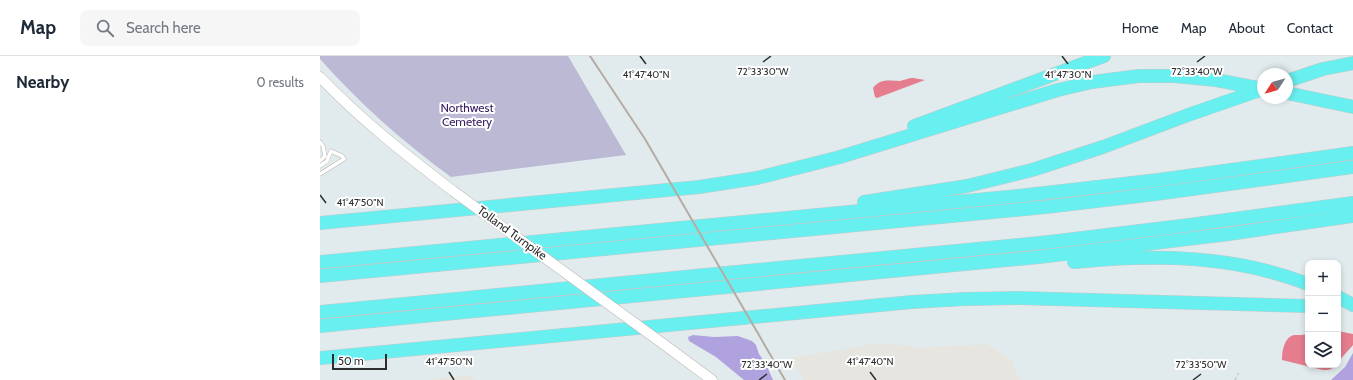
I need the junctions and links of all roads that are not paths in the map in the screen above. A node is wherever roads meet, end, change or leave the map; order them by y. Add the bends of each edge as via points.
1 (1104, 56) edge
2 (1353, 63) edge
3 (320, 77) edge
4 (1293, 79) edge
5 (1257, 88) edge
6 (1257, 91) edge
7 (1293, 95) edge
8 (1353, 107) edge
9 (320, 142) edge
10 (1353, 153) edge
11 (826, 160) junction
12 (320, 161) edge
13 (320, 166) edge
14 (1353, 167) edge
15 (320, 174) edge
16 (1353, 202) edge
17 (822, 214) junction
18 (1353, 216) edge
19 (320, 223) edge
20 (1039, 257) junction
21 (320, 262) edge
22 (320, 276) edge
23 (1305, 283) edge
24 (1341, 299) edge
25 (1305, 306) edge
26 (1353, 306) edge
27 (1341, 307) edge
28 (320, 312) edge
29 (320, 326) edge
30 (320, 358) edge
31 (712, 380) edge

1 - 11 highway
2 - 4 highway
3 - 31 main road, Tolland Turnpike, bridge via 378,133 453,191
5 - 11 highway via 1221,80 1174,76 1139,76 1092,82 1058,90 854,154
6 - 17 highway via 1103,147 1013,175 949,189 858,203
7 - 8 highway
9 - 12 lane via 325,156
10 - 17 highway via 1090,188
11 - 19 highway via 768,176 714,186
13 - 15 lane via 327,161 331,151 344,158
14 - 22 highway via 1046,207
16 - 28 highway via 1064,240
17 - 21 highway
18 - 20 highway
20 - 23 highway via 1069,262 1181,258 1234,264
20 - 29 highway
24 - 26 highway
25 - 30 highway via 1031,298 965,299
26 - 27 highway

